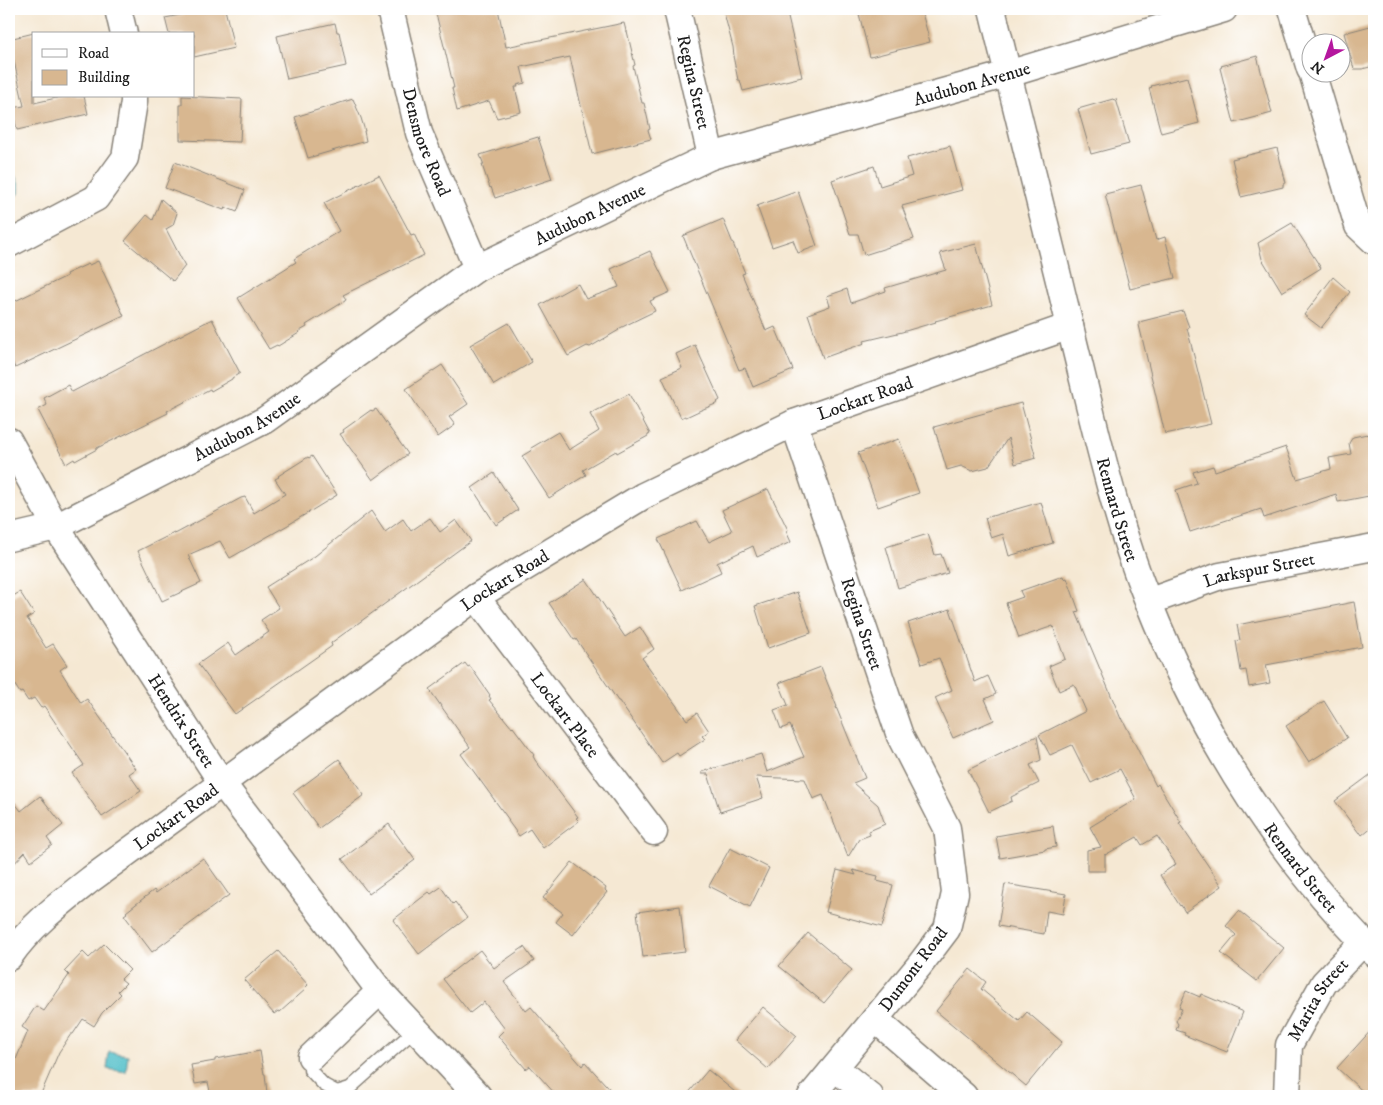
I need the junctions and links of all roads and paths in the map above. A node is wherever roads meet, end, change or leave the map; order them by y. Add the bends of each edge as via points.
1 (118, 9) edge
2 (390, 9) edge
3 (677, 9) edge
4 (992, 9) edge
5 (1224, 9) edge
6 (1292, 9) edge
7 (124, 32) edge
8 (1300, 35) edge
9 (1008, 74) junction
10 (1314, 82) edge
11 (134, 98) edge
12 (711, 156) junction
13 (1373, 240) edge
14 (9, 244) edge
15 (477, 268) junction
16 (1070, 326) junction
17 (794, 423) junction
18 (9, 441) edge
19 (56, 527) junction
20 (9, 538) edge
21 (1374, 547) edge
22 (476, 597) junction
23 (1148, 602) junction
24 (222, 783) junction
25 (944, 820) joint
26 (654, 832) dead end
27 (1369, 948) edge
28 (9, 957) edge
29 (380, 991) junction
30 (875, 1019) junction
31 (416, 1029) junction
32 (311, 1057) joint
33 (835, 1068) junction
34 (478, 1096) edge
35 (811, 1096) edge
36 (870, 1096) edge
37 (964, 1096) edge
38 (1287, 1096) edge

1 - 7 street
2 - 15 street, Densmore Road via 419,133
3 - 12 street, Regina Street
4 - 9 street, Rennard Street
5 - 9 street, Audubon Avenue
6 - 8 street
9 - 12 street, Audubon Avenue
9 - 16 street, Rennard Street
10 - 13 street via 1358,226
11 - 14 street via 125,158 96,198
12 - 15 street, Audubon Avenue
15 - 19 street, Audubon Avenue via 265,420
16 - 17 street, Lockart Road
16 - 23 street, Rennard Street via 1105,467
17 - 22 street, Lockart Road via 643,496
17 - 25 street, Regina Street via 900,736
18 - 19 street, Hendrix Street
19 - 20 street, Audubon Avenue
19 - 24 street, Hendrix Street
21 - 23 street, Larkspur Street via 1220,576
22 - 24 street, Lockart Road
22 - 26 street, Lockart Place
23 - 27 street, Rennard Street via 1200,714 1252,801 1297,864
24 - 28 street, Lockart Road via 52,911
24 - 29 street, Hendrix Street
25 - 30 street, Dumont Road via 954,893 947,929
27 - 38 street, Marita Street via 1324,983 1289,1045
29 - 31 street, Hendrix Street
29 - 32 street
30 - 33 street, Dumont Road
30 - 37 street
31 - 32 lane via 350,1088 337,1092 324,1085 310,1070
31 - 34 street, Hendrix Street
33 - 35 street, Dumont Road
33 - 36 street

